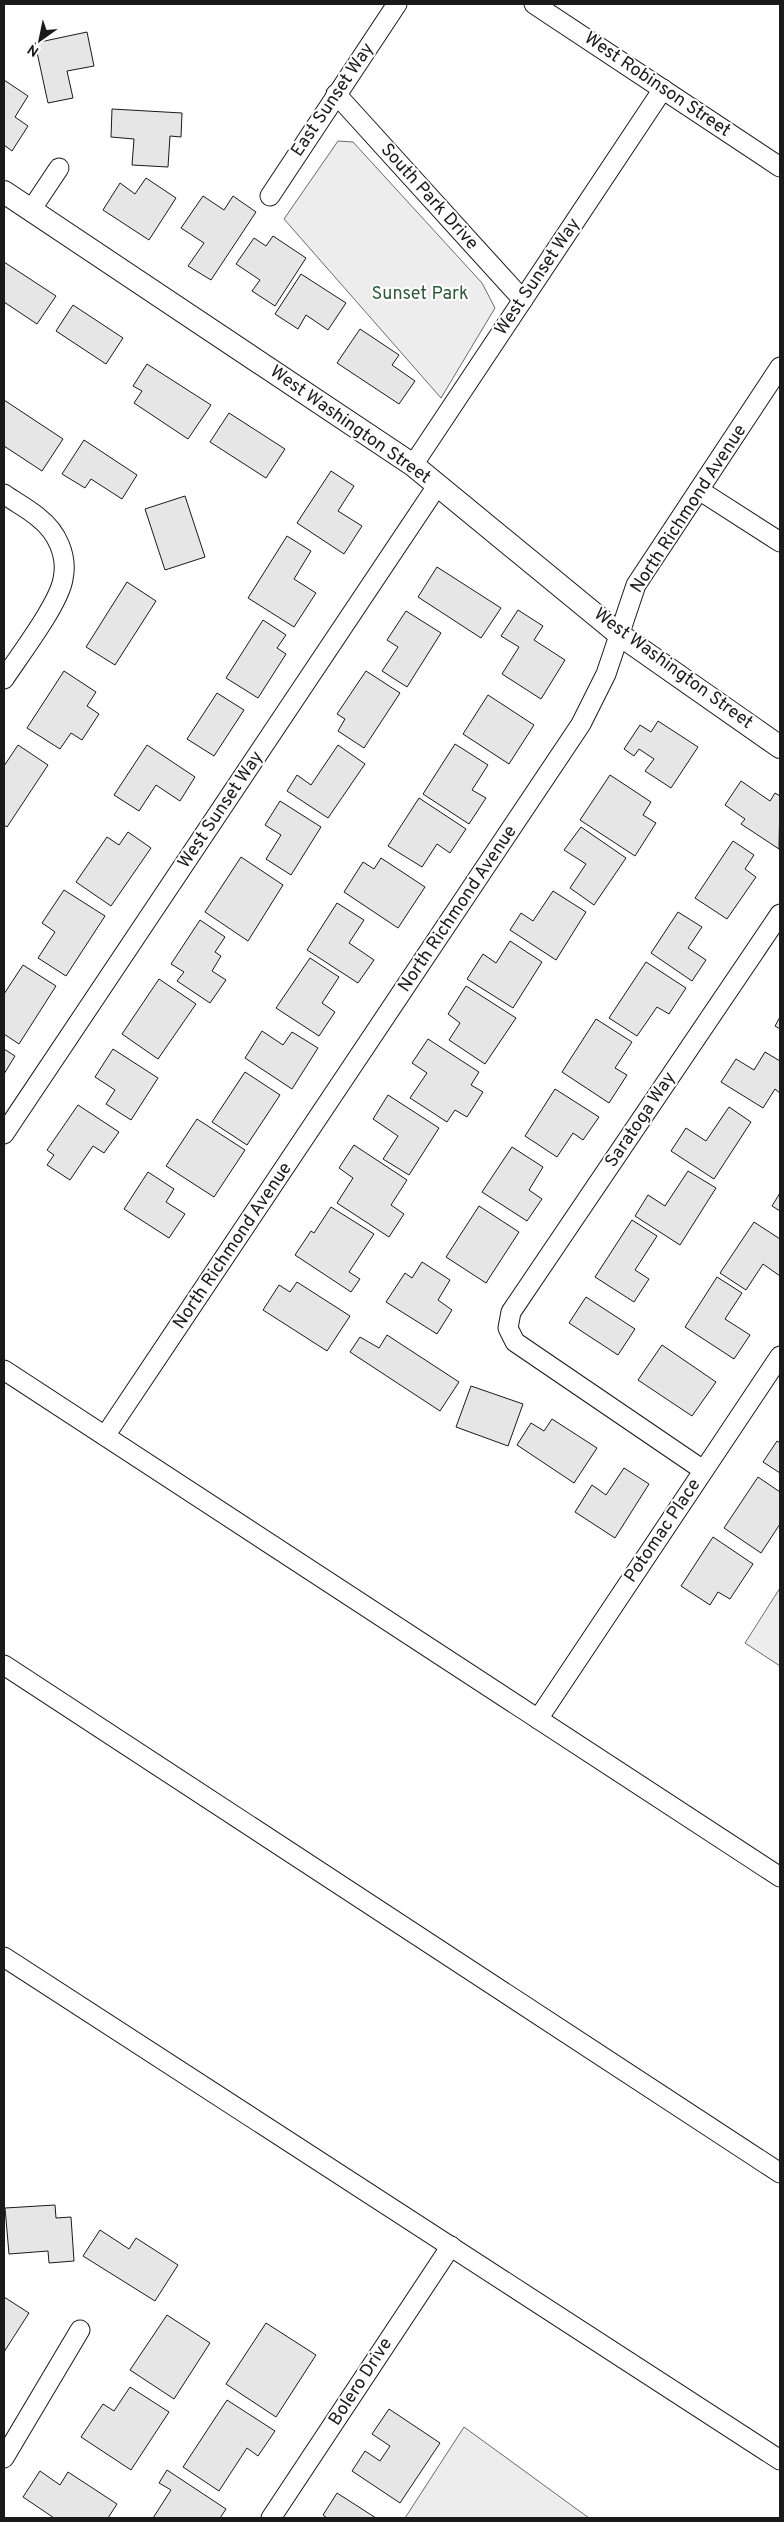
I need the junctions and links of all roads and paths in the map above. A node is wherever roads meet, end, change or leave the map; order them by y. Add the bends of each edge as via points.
1 (397, 4) edge
2 (534, 4) edge
3 (663, 89) junction
4 (336, 94) junction
5 (780, 167) edge
6 (59, 168) dead end
7 (4, 192) edge
8 (270, 196) dead end
9 (31, 210) junction
10 (523, 300) junction
11 (780, 367) edge
12 (414, 466) junction
13 (437, 486) junction
14 (700, 490) junction
15 (4, 494) edge
16 (780, 542) edge
17 (620, 635) junction
18 (4, 679) edge
19 (780, 747) edge
20 (780, 914) edge
21 (4, 1134) edge
22 (508, 1328) joint
23 (780, 1356) edge
24 (4, 1370) edge
25 (106, 1436) junction
26 (703, 1470) junction
27 (4, 1665) edge
28 (538, 1719) junction
29 (780, 1877) edge
30 (4, 1957) edge
31 (780, 2173) edge
32 (451, 2246) junction
33 (80, 2330) dead end
34 (4, 2458) edge
35 (780, 2460) edge
36 (271, 2518) edge

1 - 4 street, East Sunset Way
2 - 3 street, West Robinson Street
3 - 5 street, West Robinson Street
3 - 10 street, West Sunset Way
4 - 8 street, East Sunset Way
4 - 10 street, South Park Drive
6 - 9 street
7 - 9 street, West Washington Street
9 - 12 street, West Washington Street
10 - 12 street, West Sunset Way
11 - 14 street, North Richmond Avenue
12 - 13 street, West Washington Street
13 - 17 street, West Washington Street
13 - 21 street, West Sunset Way
14 - 16 street
14 - 17 street, North Richmond Avenue via 636,585
15 - 18 street via 55,535 64,563 63,580 55,601
17 - 19 street, West Washington Street
17 - 25 street, North Richmond Avenue via 606,674 581,724
20 - 22 street, Saratoga Way via 511,1312
22 - 26 street, Potomac Place via 515,1342
23 - 26 street
24 - 25 street
25 - 28 street
26 - 28 street, Potomac Place
27 - 31 street
28 - 29 street
30 - 32 street
32 - 35 street
32 - 36 street, Bolero Drive
33 - 34 street

